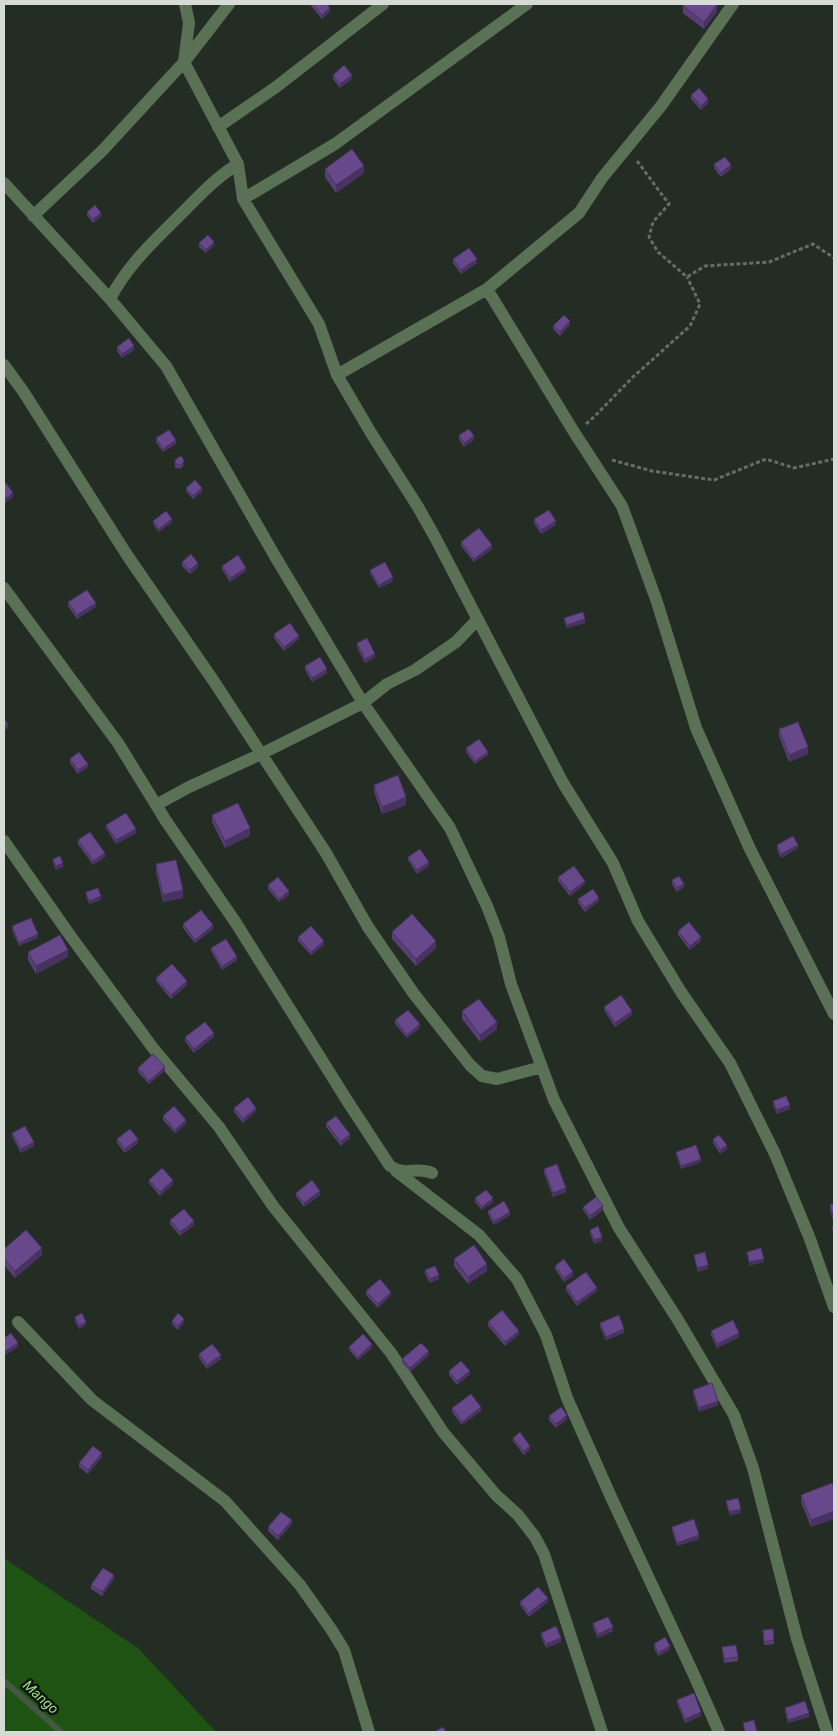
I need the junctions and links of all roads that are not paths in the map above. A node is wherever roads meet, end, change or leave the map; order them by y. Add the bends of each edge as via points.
1 (185, 4) edge
2 (229, 4) edge
3 (383, 4) edge
4 (527, 4) edge
5 (733, 4) edge
6 (184, 62) junction
7 (218, 127) junction
8 (238, 164) junction
9 (4, 183) edge
10 (243, 199) junction
11 (33, 216) junction
12 (487, 289) junction
13 (110, 299) junction
14 (4, 365) edge
15 (338, 375) junction
16 (4, 588) edge
17 (478, 619) junction
18 (363, 703) junction
19 (261, 754) junction
20 (156, 805) junction
21 (4, 841) edge
22 (834, 1014) edge
23 (542, 1067) junction
24 (390, 1166) junction
25 (432, 1172) dead end
26 (834, 1307) edge
27 (18, 1322) dead end
28 (369, 1732) edge
29 (602, 1732) edge
30 (719, 1732) edge
31 (826, 1732) edge

1 - 6 street via 189,23
2 - 6 street
3 - 7 street via 284,81
4 - 10 street via 336,144
5 - 12 street via 661,106 625,147 579,213
6 - 7 street
6 - 11 street via 102,151
7 - 8 street
8 - 10 street
8 - 13 street via 220,175 140,254
9 - 11 street
10 - 15 street via 320,324
11 - 13 street
12 - 15 street
12 - 22 street via 622,506 700,737 750,849
13 - 18 street via 166,366
14 - 19 street
15 - 17 street via 370,433 418,507
16 - 20 street via 118,743
17 - 18 street via 456,642 415,670 387,684
17 - 26 street via 564,783 613,863 638,921 730,1063 775,1154
18 - 19 street
18 - 23 street via 450,828 499,937
19 - 20 street
19 - 23 street via 326,853 368,927 414,994 470,1065 482,1076 497,1079
20 - 24 street via 236,923
21 - 29 street via 153,1048 219,1126 273,1206 391,1353 443,1432 535,1537 544,1554
23 - 31 street via 554,1100 620,1228 734,1415 753,1468 797,1639
24 - 25 street via 398,1171
24 - 30 street via 479,1235 517,1279 546,1335 567,1398
27 - 28 street via 92,1400 225,1501 300,1585 344,1650

